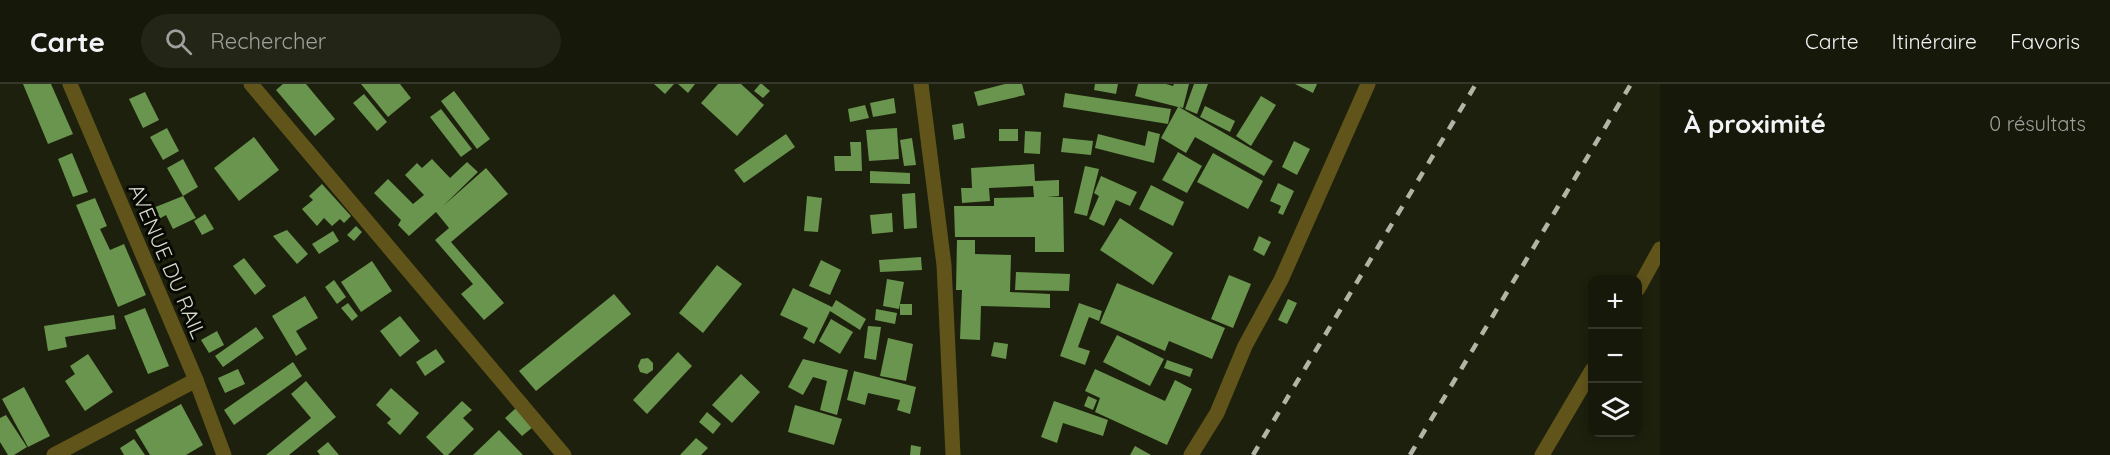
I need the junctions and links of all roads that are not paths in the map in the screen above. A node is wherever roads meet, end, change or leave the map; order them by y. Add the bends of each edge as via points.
1 (70, 84) edge
2 (251, 84) edge
3 (921, 84) edge
4 (1368, 84) edge
5 (1660, 249) edge
6 (1642, 282) edge
7 (1588, 378) edge
8 (196, 380) junction
9 (54, 455) edge
10 (224, 455) edge
11 (564, 455) edge
12 (953, 455) edge
13 (1191, 455) edge
14 (1542, 455) edge

1 - 8 street, AVENUE DU RAIL
2 - 11 street
3 - 12 street via 944,265
4 - 13 street via 1281,280 1245,346 1217,413
5 - 6 street
7 - 14 street
8 - 9 street
8 - 10 street, AVENUE DU RAIL

